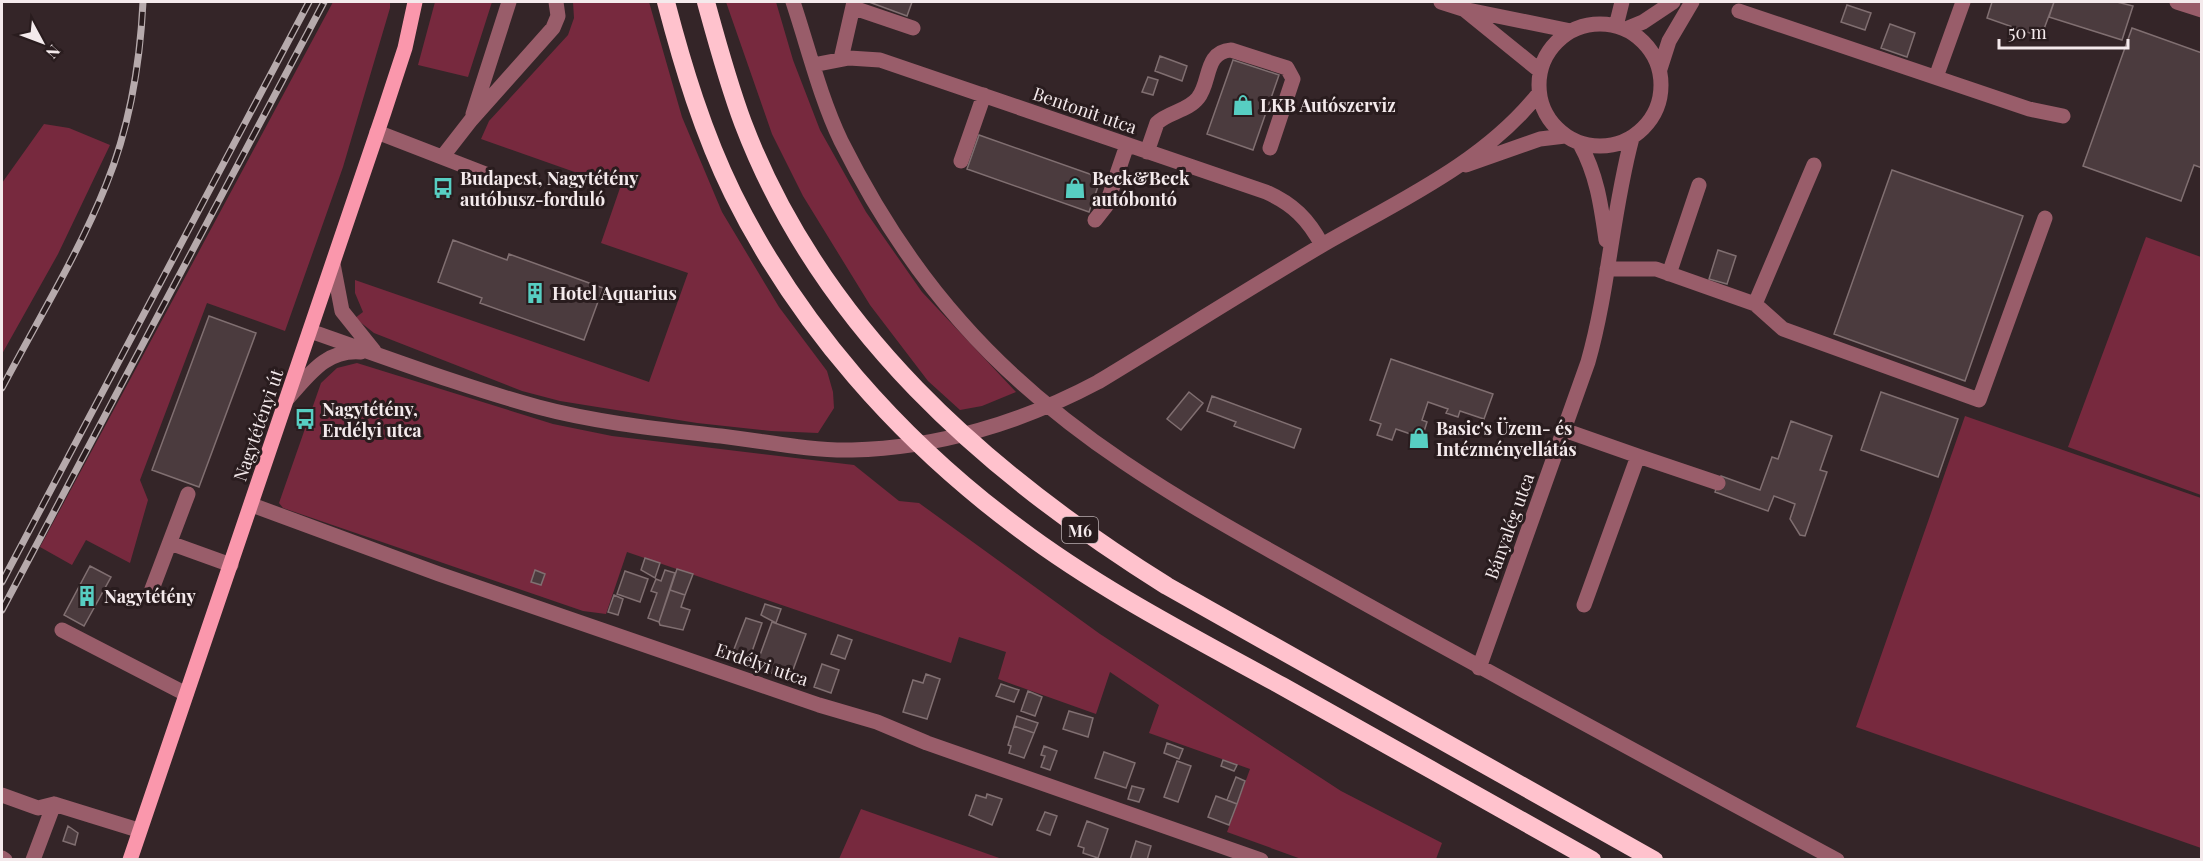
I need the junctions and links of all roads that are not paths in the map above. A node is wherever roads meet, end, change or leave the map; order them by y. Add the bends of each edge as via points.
1 (415, 2) edge
2 (509, 2) edge
3 (556, 2) edge
4 (666, 2) edge
5 (706, 2) edge
6 (792, 2) edge
7 (1441, 2) edge
8 (1624, 2) edge
9 (1673, 2) edge
10 (1692, 2) edge
11 (1963, 2) edge
12 (2177, 2) edge
13 (854, 5) edge
14 (1465, 5) edge
15 (2202, 10) edge
16 (1738, 11) dead end
17 (1621, 27) junction
18 (913, 28) dead end
19 (1571, 31) junction
20 (841, 59) junction
21 (813, 65) junction
22 (1660, 69) junction
23 (1540, 71) junction
24 (1936, 77) junction
25 (1539, 93) junction
26 (984, 95) junction
27 (2063, 116) dead end
28 (471, 120) junction
29 (377, 132) junction
30 (1565, 136) junction
31 (1632, 138) junction
32 (1580, 144) junction
33 (1127, 145) junction
34 (1270, 148) dead end
35 (1147, 152) junction
36 (443, 156) junction
37 (961, 161) dead end
38 (1814, 165) dead end
39 (1450, 172) junction
40 (488, 175) dead end
41 (1699, 185) dead end
42 (2046, 218) dead end
43 (1095, 220) dead end
44 (1323, 245) junction
45 (1608, 263) junction
46 (333, 264) junction
47 (1669, 274) junction
48 (1755, 304) junction
49 (310, 331) junction
50 (376, 354) junction
51 (287, 399) junction
52 (1564, 430) junction
53 (1638, 456) junction
54 (1718, 483) dead end
55 (188, 494) dead end
56 (252, 505) junction
57 (170, 543) junction
58 (231, 565) junction
59 (152, 589) dead end
60 (1584, 605) dead end
61 (62, 630) dead end
62 (1479, 668) junction
63 (186, 694) junction
64 (2, 795) edge
65 (54, 804) junction
66 (138, 830) junction
67 (33, 860) edge
68 (130, 860) edge
69 (1261, 860) edge
70 (1592, 860) edge
71 (1654, 860) edge
72 (1837, 860) edge

1 - 29 main road, Nagytétényi út via 405,48
2 - 28 street
3 - 28 street via 558,16 552,28
4 - 70 highway, M6 via 696,102 732,192 753,231 838,355 884,410 952,476 1046,547 1148,613
5 - 71 highway, M6 via 744,124 800,237 885,356 922,397 988,458 1099,544 1167,586
6 - 21 street
7 - 14 street
8 - 17 street
9 - 17 street via 1643,22
10 - 22 street via 1669,41
11 - 24 street
12 - 15 street
13 - 18 street
13 - 20 street
14 - 19 street
14 - 23 street
16 - 24 street
17 - 19 street via 1593,24
17 - 22 street via 1641,39 1653,52
19 - 23 street via 1546,55
20 - 21 street, Bentonit utca
20 - 26 street, Bentonit utca via 880,60
21 - 62 street via 840,138 905,251 959,320 1028,391 1134,471
22 - 31 street via 1662,85 1654,115
23 - 25 street
24 - 27 street
25 - 30 street via 1543,110
25 - 39 street via 1522,115
26 - 33 street, Bentonit utca
26 - 37 street
28 - 36 street
29 - 36 street
29 - 46 main road, Nagytétényi út
30 - 32 street
30 - 39 street via 1540,139
31 - 32 street via 1598,147
31 - 45 street, Bányalég utca
32 - 45 street, Bányalég utca via 1599,188
33 - 35 street, Bentonit utca
33 - 43 street via 1106,206
34 - 35 street via 1293,80 1291,73 1287,68 1224,50 1212,61 1199,98 1157,123
35 - 44 street, Bentonit utca via 1284,200 1303,214
36 - 40 street
38 - 48 street
39 - 44 street
41 - 47 street
42 - 48 street via 1980,400 1783,329
44 - 50 street via 1063,401 991,427 909,445 850,450 588,418 528,404
45 - 47 street
45 - 52 street, Bányalég utca via 1598,327
46 - 49 main road, Nagytétényi út
46 - 50 street via 342,312
47 - 48 street
49 - 50 street
49 - 51 main road, Nagytétényi út
50 - 51 street via 346,351 327,358
51 - 56 main road, Nagytétényi út
52 - 53 street
52 - 62 street, Bányalég utca
53 - 54 street
53 - 60 street
55 - 57 street
56 - 58 main road, Nagytétényi út
56 - 69 street, Erdélyi utca via 439,574 877,722
57 - 58 street
57 - 59 street
58 - 63 main road, Nagytétényi út
61 - 63 street
62 - 72 street
63 - 66 main road, Nagytétényi út
64 - 65 street via 38,808
65 - 66 street
65 - 67 street
66 - 68 main road, Nagytétényi út

